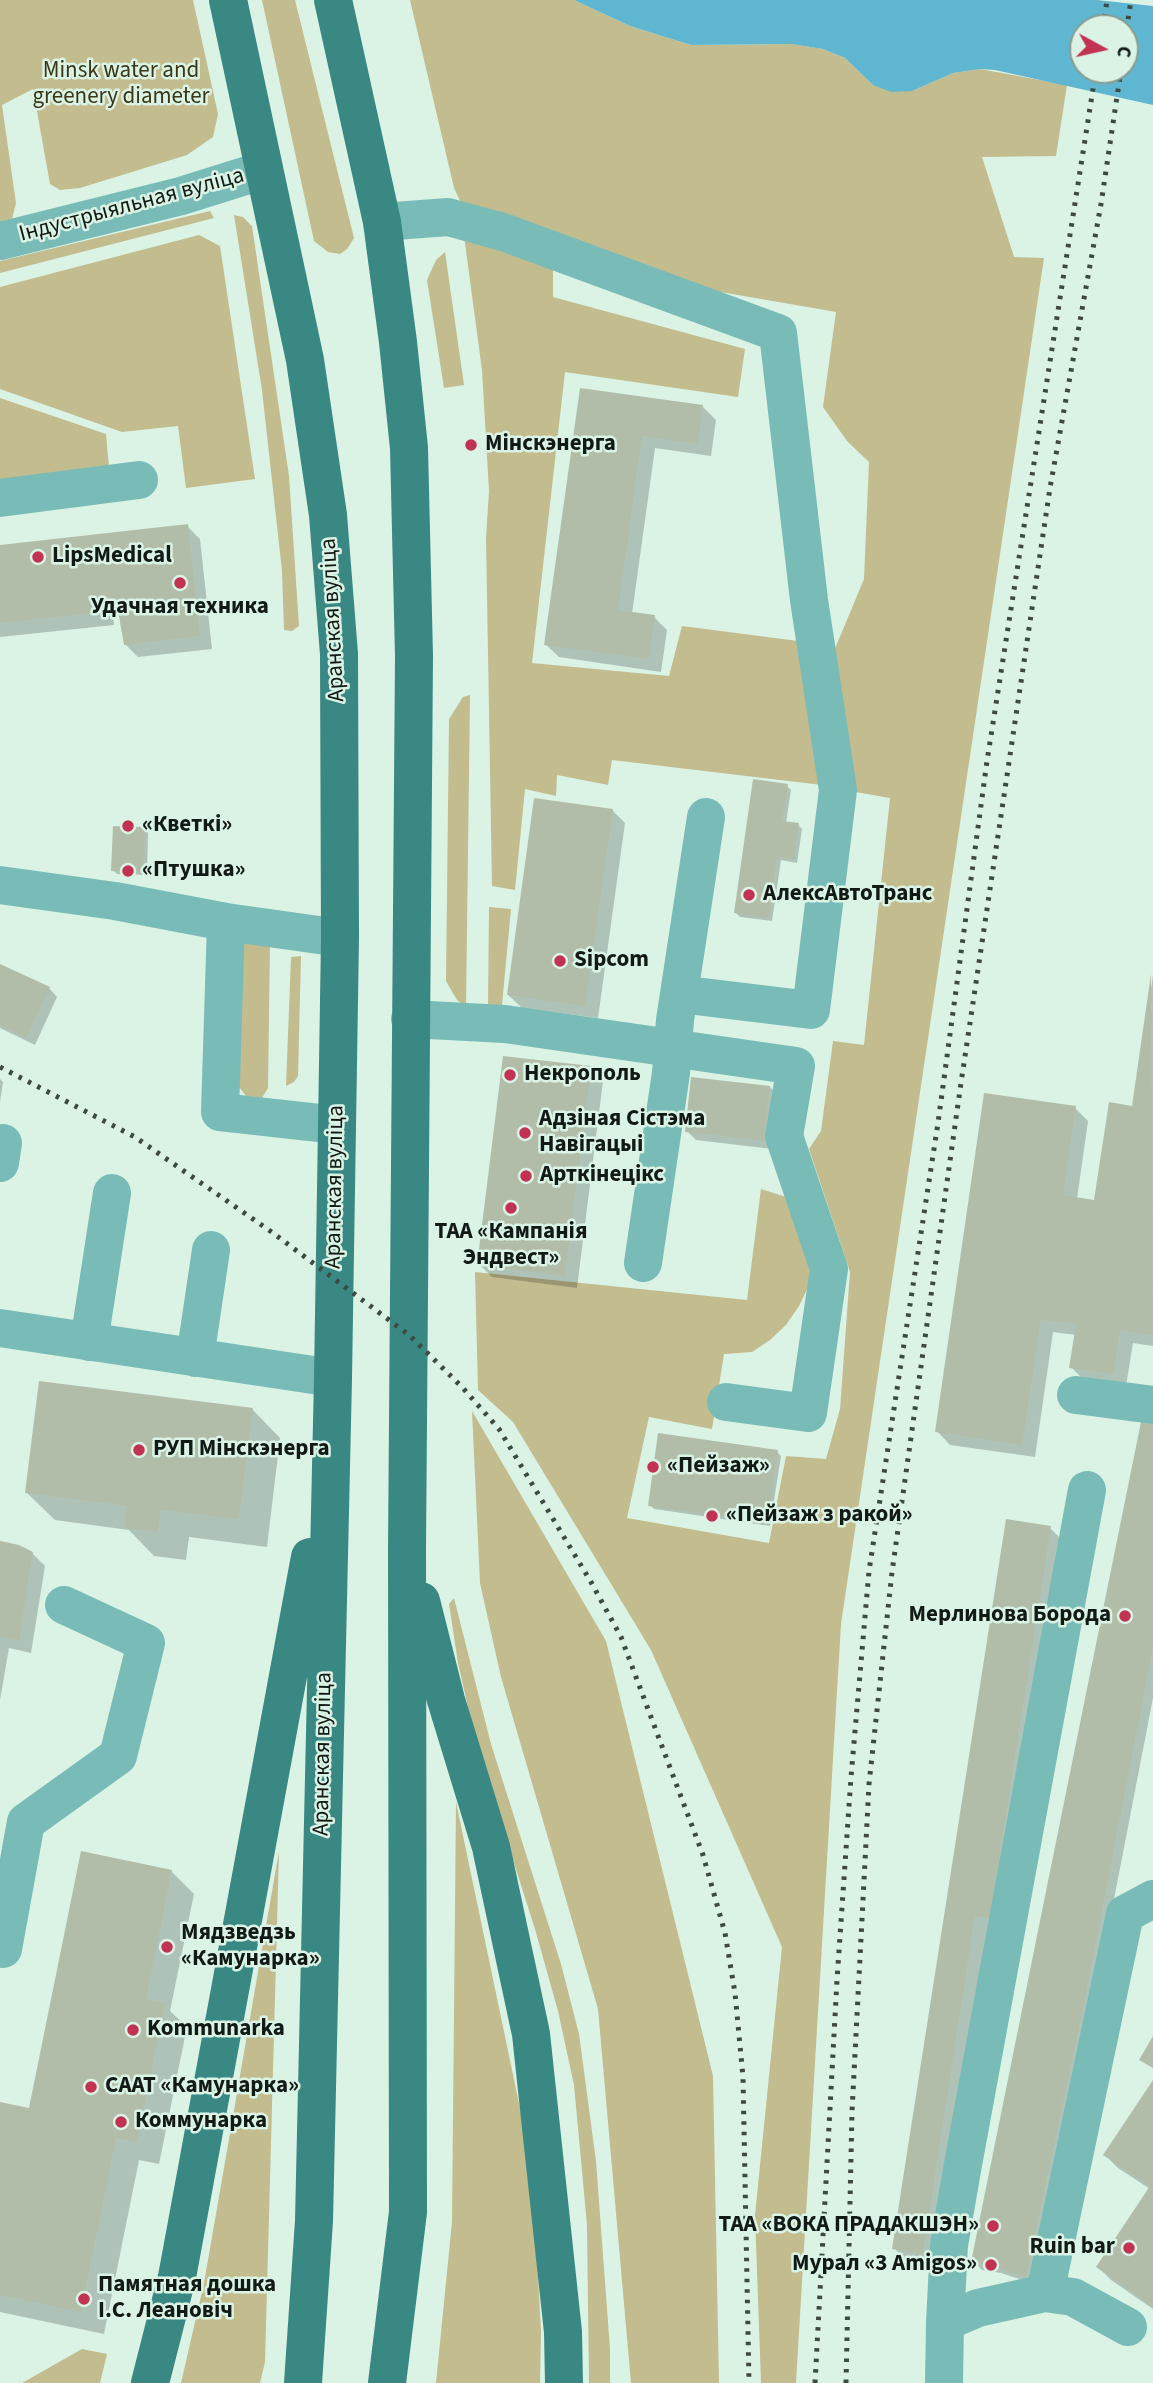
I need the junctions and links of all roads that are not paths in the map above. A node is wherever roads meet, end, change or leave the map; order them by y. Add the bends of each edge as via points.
1 (228, 0) edge
2 (333, 0) edge
3 (264, 170) junction
4 (382, 222) junction
5 (0, 241) edge
6 (139, 480) dead end
7 (0, 498) edge
8 (706, 817) dead end
9 (0, 885) edge
10 (226, 922) junction
11 (340, 938) junction
12 (679, 994) junction
13 (410, 1019) junction
14 (671, 1047) junction
15 (337, 1125) junction
16 (112, 1193) dead end
17 (211, 1250) dead end
18 (643, 1263) dead end
19 (0, 1328) edge
20 (89, 1342) junction
21 (195, 1357) junction
22 (333, 1378) junction
23 (1076, 1395) dead end
24 (726, 1402) dead end
25 (1153, 1405) edge
26 (331, 1441) junction
27 (1087, 1490) dead end
28 (407, 1548) junction
29 (64, 1605) dead end
30 (1153, 1899) edge
31 (3, 1950) dead end
32 (1045, 2293) junction
33 (945, 2322) junction
34 (1128, 2327) dead end
35 (150, 2383) edge
36 (303, 2383) edge
37 (387, 2383) edge
38 (564, 2383) edge
39 (944, 2383) edge

1 - 3 main road, Аранская вуліца
2 - 4 main road
3 - 5 street, Індустрыяльная вуліца via 181,196
3 - 11 main road, Аранская вуліца via 304,360 328,514 339,654
4 - 12 street via 448,218 503,232 778,333 809,600 838,790 811,1010
4 - 13 main road via 409,448 414,656
6 - 7 street
8 - 12 street
9 - 10 street
10 - 11 street
10 - 15 street via 220,1112
11 - 15 main road, Аранская вуліца
12 - 14 street
13 - 14 street via 505,1024
13 - 28 main road
14 - 18 street
14 - 24 street via 796,1066 784,1136 829,1269 808,1413
15 - 22 main road, Аранская вуліца
16 - 20 street
17 - 21 street
19 - 20 street
20 - 21 street
21 - 22 street
22 - 26 main road, Аранская вуліца
23 - 25 street
26 - 35 main road via 177,2277
26 - 36 main road, Аранская вуліца via 314,2221
27 - 33 street via 976,2173 949,2245
28 - 37 main road via 408,2212
28 - 38 main road via 446,1700 491,1847 523,1989 562,2319
29 - 31 street via 146,1643 118,1756 26,1822
30 - 32 street via 1125,1914
32 - 33 street via 978,2308
32 - 34 street via 1073,2297
33 - 39 street

